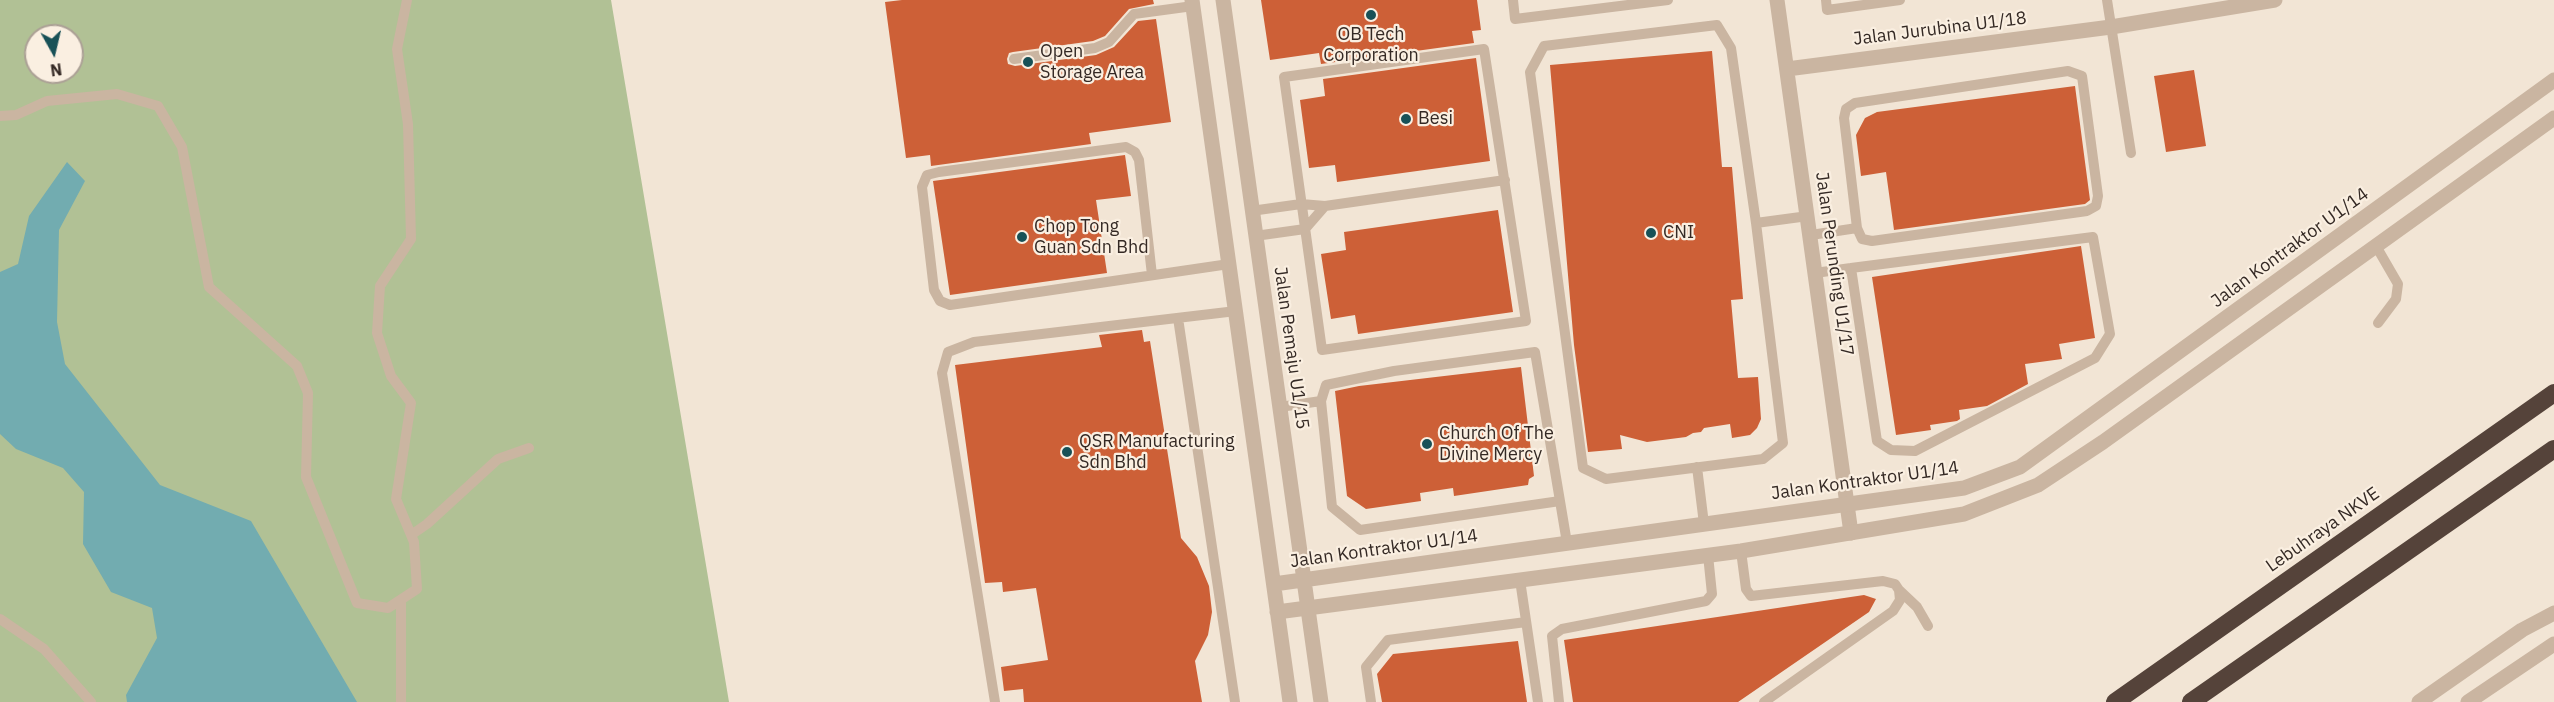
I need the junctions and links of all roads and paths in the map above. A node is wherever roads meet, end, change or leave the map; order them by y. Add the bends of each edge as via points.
1 (406, 0) edge
2 (1224, 0) edge
3 (1513, 0) edge
4 (1668, 0) edge
5 (1777, 0) edge
6 (1826, 0) edge
7 (1900, 0) edge
8 (2107, 0) edge
9 (2274, 0) edge
10 (1192, 3) edge
11 (2111, 27) junction
12 (1014, 59) dead end
13 (1787, 69) junction
14 (2554, 80) edge
15 (0, 116) edge
16 (2554, 118) edge
17 (2131, 153) dead end
18 (1505, 180) junction
19 (1301, 204) junction
20 (1325, 206) junction
21 (1251, 211) junction
22 (1808, 216) junction
23 (1756, 223) junction
24 (1857, 228) junction
25 (1305, 229) junction
26 (1810, 235) junction
27 (1255, 236) junction
28 (2376, 246) junction
29 (1229, 264) junction
30 (1851, 268) junction
31 (1815, 273) junction
32 (1152, 275) junction
33 (1236, 311) junction
34 (1178, 318) junction
35 (2378, 323) dead end
36 (2554, 393) edge
37 (1320, 401) junction
38 (1280, 407) junction
39 (529, 448) dead end
40 (2554, 449) edge
41 (1697, 467) junction
42 (1560, 501) junction
43 (1847, 504) junction
44 (1704, 524) junction
45 (1851, 533) junction
46 (411, 535) junction
47 (1567, 543) junction
48 (1742, 551) junction
49 (1708, 555) junction
50 (1304, 580) junction
51 (1520, 580) junction
52 (1274, 585) junction
53 (1899, 590) junction
54 (401, 600) junction
55 (1308, 608) junction
56 (1277, 612) junction
57 (2554, 613) edge
58 (0, 619) edge
59 (1526, 622) junction
60 (1928, 626) dead end
61 (2554, 644) edge
62 (2271, 645) junction
63 (91, 702) edge
64 (401, 702) edge
65 (995, 702) edge
66 (1235, 702) edge
67 (1290, 702) edge
68 (1321, 702) edge
69 (1371, 702) edge
70 (1538, 702) edge
71 (1559, 702) edge
72 (1764, 702) edge
73 (2115, 702) edge
74 (2191, 702) edge
75 (2199, 702) edge
76 (2419, 702) edge
77 (2468, 702) edge

1 - 46 lane via 397,49 408,124 411,239 380,286 377,333 392,376 411,403 396,499
2 - 21 street, Jalan Pemaju U1/15
3 - 4 lane via 1515,19
5 - 13 street, Jalan Perunding U1/17
6 - 7 lane via 1827,10
8 - 11 lane
9 - 11 street, Jalan Jurubina U1/18
10 - 12 lane via 1134,14 1109,42 1095,48
10 - 29 street
11 - 13 street, Jalan Jurubina U1/18
11 - 17 lane
13 - 22 street, Jalan Perunding U1/17
14 - 43 street, Jalan Kontraktor U1/14 via 2020,467 1964,488
15 - 54 lane via 15,115 47,101 117,94 158,106 182,147 209,286 297,366 308,393 306,477 357,603 388,608
16 - 28 street
18 - 19 lane via 1484,49 1284,77
18 - 20 lane
18 - 25 lane via 1526,321 1322,350
19 - 20 lane
19 - 21 lane
19 - 25 lane
20 - 25 lane
21 - 27 street, Jalan Pemaju U1/15
22 - 23 lane
22 - 26 street, Jalan Perunding U1/17
23 - 41 lane via 1783,443 1763,459
23 - 41 lane via 1731,48 1717,25 1544,46 1530,72 1583,468 1605,479
24 - 24 lane via 1862,239 1872,241 2087,211 2096,206 2098,196 2082,76 2068,72 1855,104 1846,109
24 - 26 lane
25 - 27 lane
26 - 31 street, Jalan Perunding U1/17
27 - 38 street, Jalan Pemaju U1/15
28 - 35 lane via 2398,284 2396,299
28 - 45 street via 2038,485 1964,514
29 - 32 lane
29 - 33 street
30 - 30 lane via 1877,441 1891,450 1915,452 2095,358 2110,334 2093,237
30 - 31 lane
31 - 43 street, Jalan Perunding U1/17
32 - 32 lane via 950,305 940,302 934,290 922,187 927,175 939,172 1126,147 1139,160
33 - 34 lane
33 - 52 street
34 - 65 lane via 974,342 948,352 942,373
34 - 66 lane
36 - 73 highway, Lebuhraya NKVE
37 - 38 lane
37 - 42 lane via 1332,507 1360,530
37 - 42 lane via 1326,385 1394,371 1535,352
38 - 50 street, Jalan Pemaju U1/15
39 - 46 lane via 498,459
40 - 62 highway
41 - 44 lane
42 - 47 lane
43 - 44 street, Jalan Kontraktor U1/14
43 - 45 street, Jalan Perunding U1/17
44 - 47 street, Jalan Kontraktor U1/14
45 - 48 street
46 - 54 lane via 417,589
47 - 50 street, Jalan Kontraktor U1/14
48 - 49 street
48 - 53 lane via 1746,589 1751,596 1883,581
49 - 51 street
49 - 71 lane via 1712,594 1706,601 1562,629 1552,636
50 - 52 street, Jalan Kontraktor U1/14
50 - 55 street, Jalan Pemaju U1/15
51 - 55 street
51 - 59 lane
52 - 56 street
53 - 60 lane via 1917,607
53 - 72 lane via 1900,600 1893,611
54 - 64 lane
55 - 56 street
55 - 68 street, Jalan Pemaju U1/15
56 - 67 street
57 - 76 street via 2522,630
58 - 63 lane via 44,649
59 - 69 lane via 1388,640 1366,667
59 - 70 lane
61 - 77 street
62 - 74 highway
62 - 75 highway

